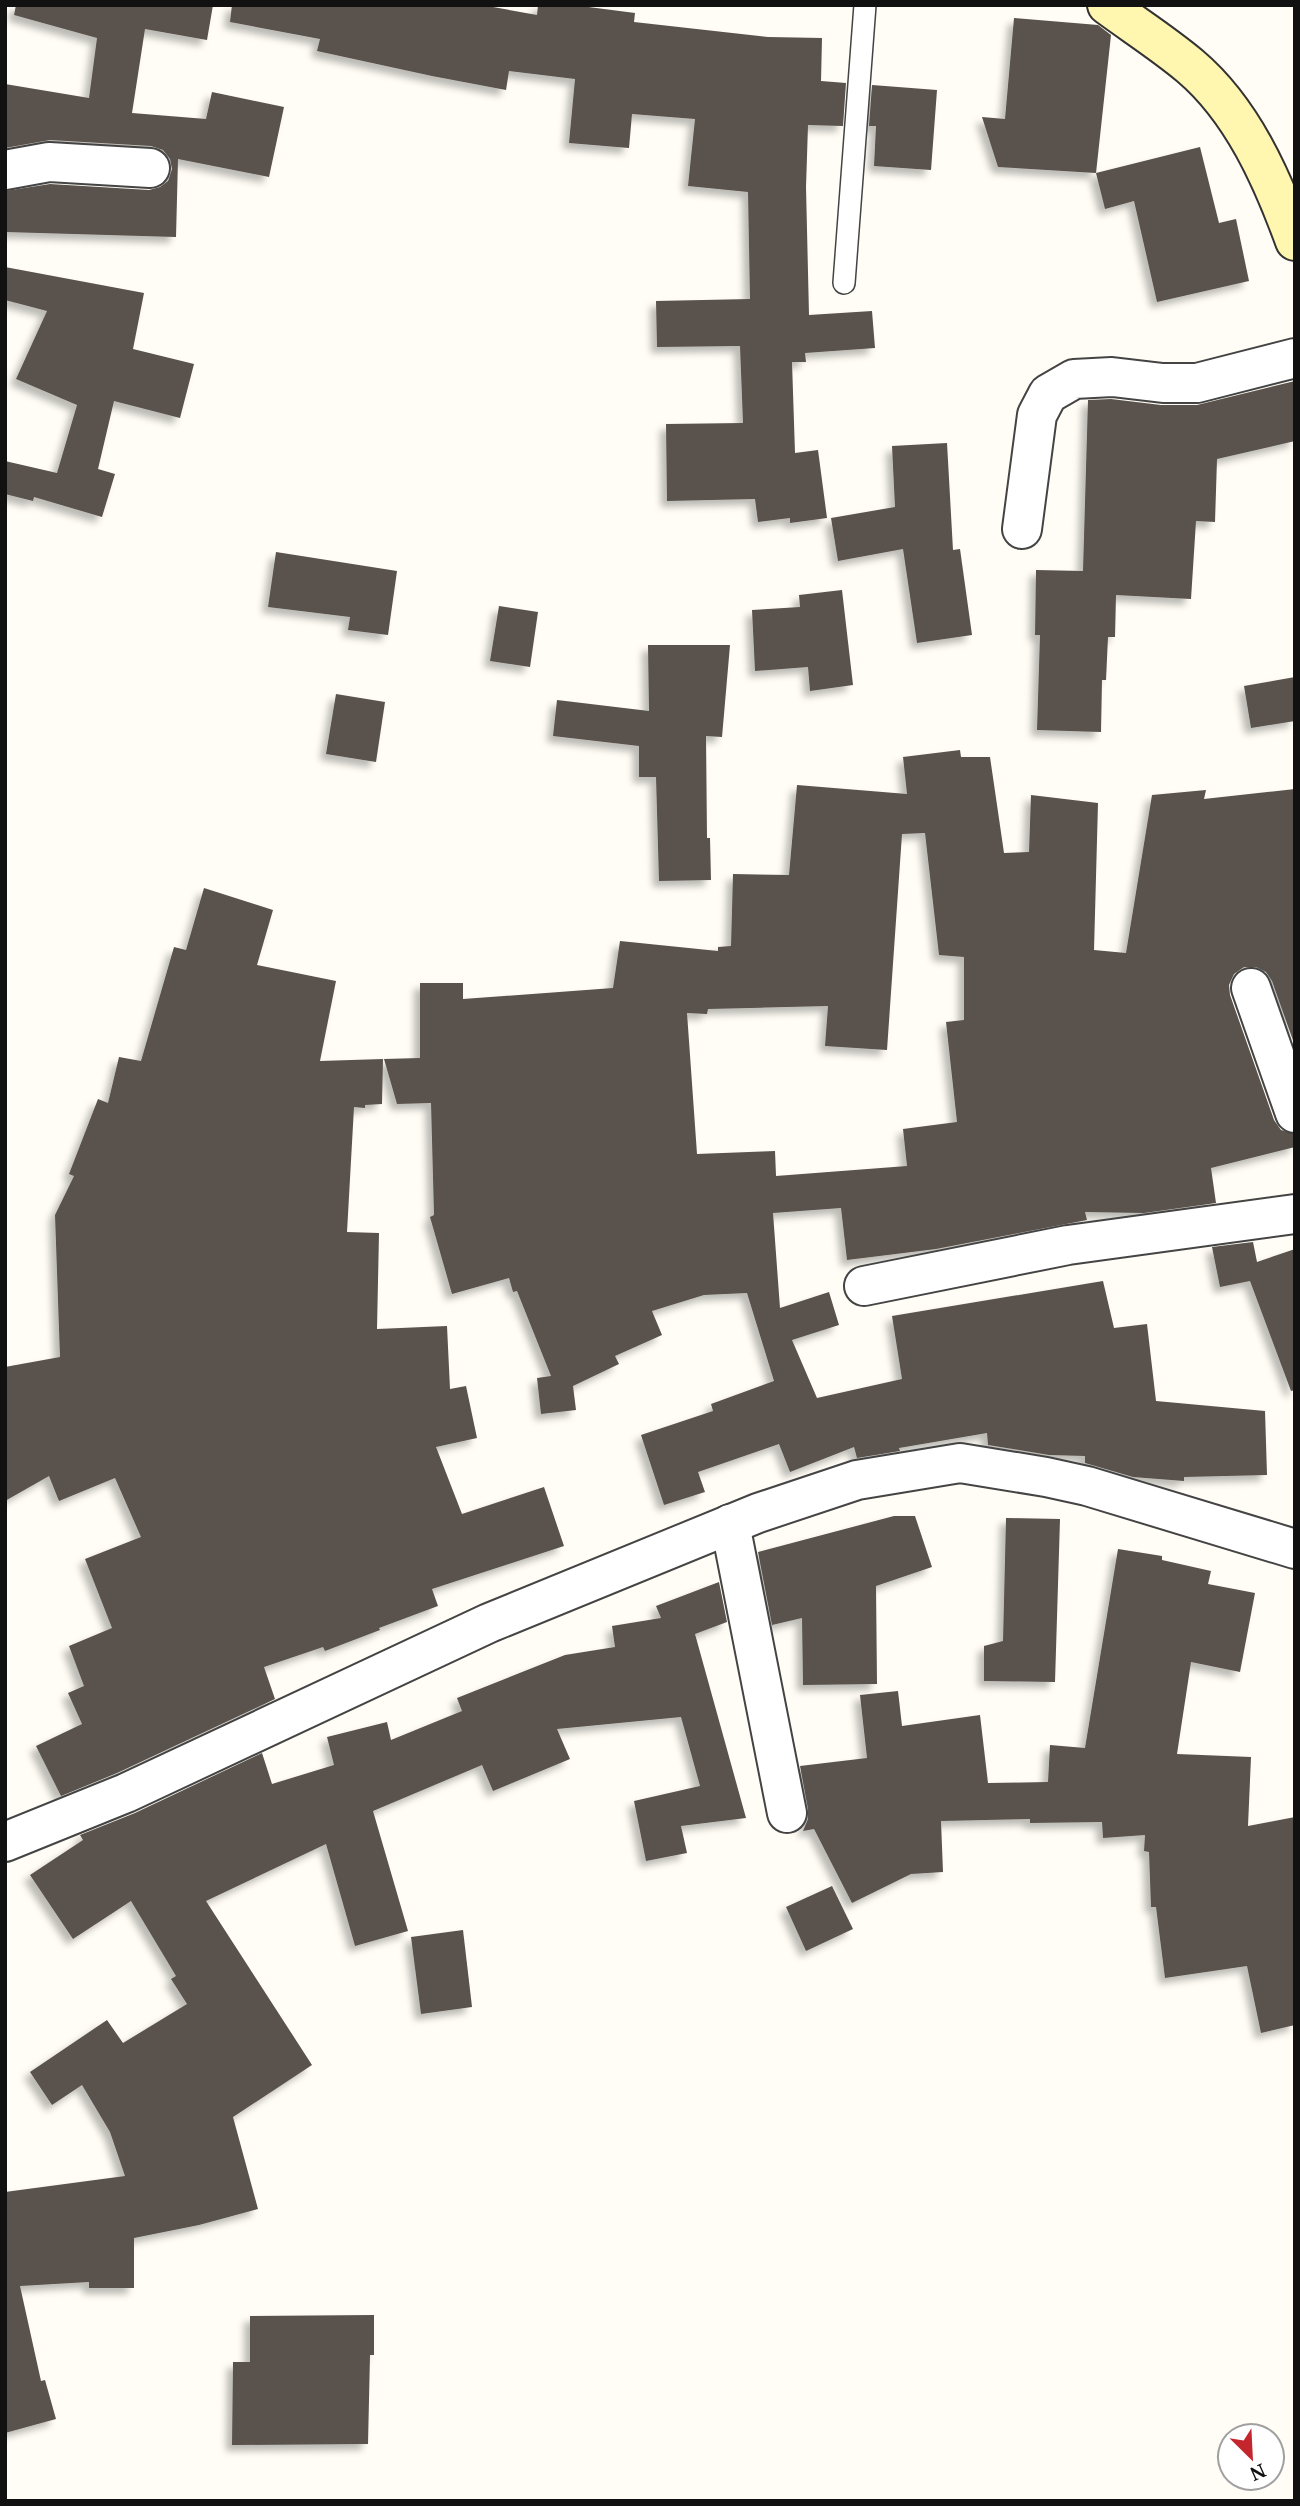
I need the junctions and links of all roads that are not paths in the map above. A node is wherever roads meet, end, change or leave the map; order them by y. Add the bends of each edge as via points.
1 (865, 5) edge
2 (1107, 5) edge
3 (150, 168) dead end
4 (5, 170) edge
5 (1295, 241) edge
6 (844, 283) dead end
7 (1295, 358) edge
8 (1022, 529) dead end
9 (1251, 988) dead end
10 (1295, 1114) edge
11 (1295, 1214) edge
12 (864, 1286) dead end
13 (730, 1524) junction
14 (1295, 1549) edge
15 (786, 1813) dead end
16 (5, 1842) edge

1 - 6 lane
2 - 5 street via 1191,67 1227,106 1259,157
3 - 4 street via 48,162
7 - 8 street via 1198,383 1074,379 1048,394 1037,415
9 - 10 street
11 - 12 street via 1068,1245
13 - 14 street via 857,1480 960,1463 1087,1486
13 - 15 street
13 - 16 street via 489,1623 126,1793

